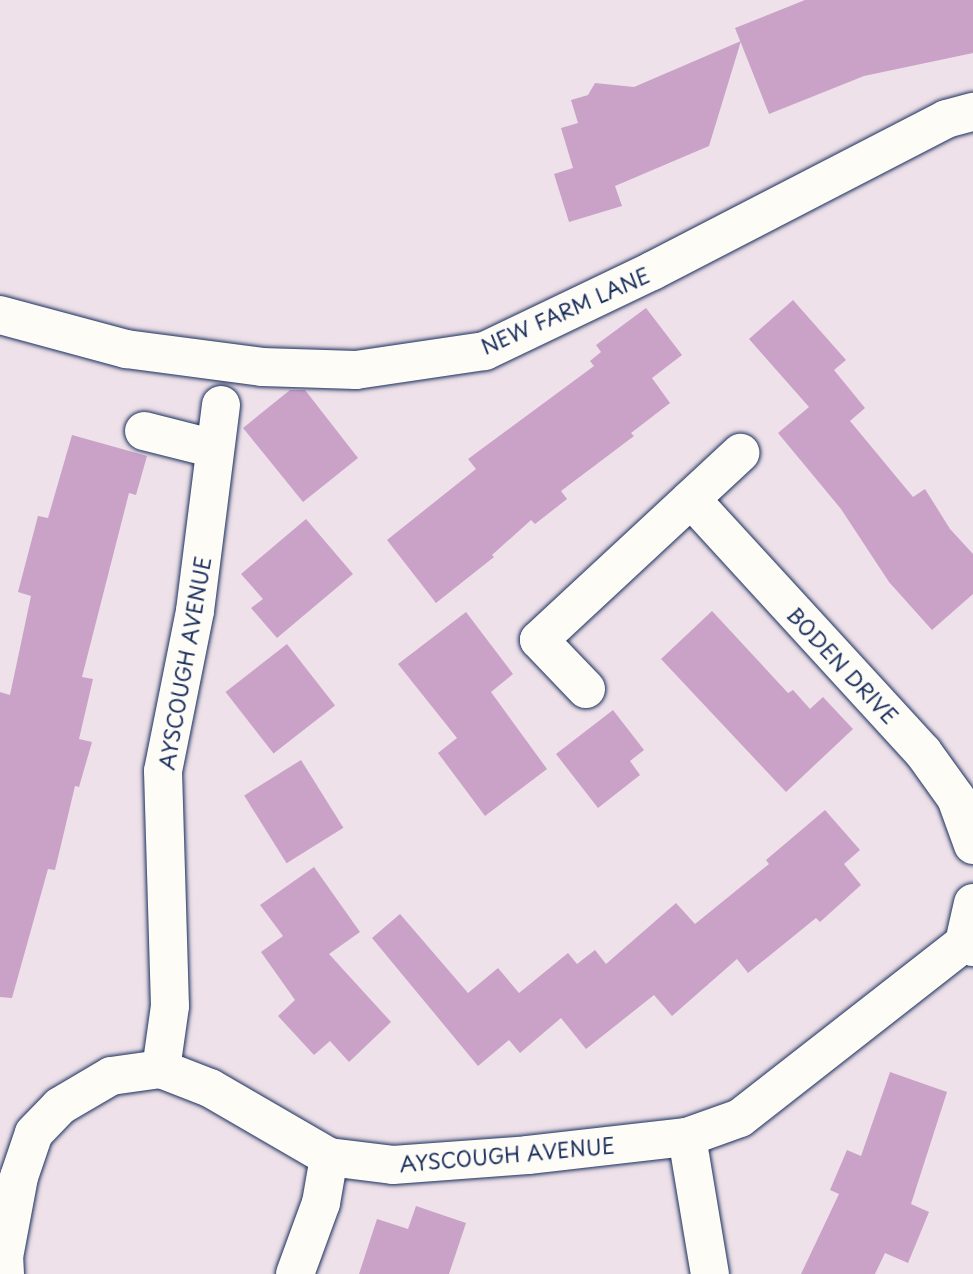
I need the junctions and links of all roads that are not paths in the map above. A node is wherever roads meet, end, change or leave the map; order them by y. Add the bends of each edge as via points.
1 (973, 112) edge
2 (0, 315) edge
3 (222, 405) dead end
4 (144, 431) dead end
5 (215, 449) junction
6 (740, 453) dead end
7 (691, 499) junction
8 (586, 689) dead end
9 (973, 845) edge
10 (973, 903) edge
11 (969, 945) edge
12 (161, 1069) junction
13 (687, 1137) junction
14 (329, 1157) junction
15 (5, 1274) edge
16 (295, 1274) edge
17 (710, 1274) edge

1 - 2 street, NEW FARM LANE via 946,119 652,271 485,351 356,370 262,367 126,349
3 - 5 street, AYSCOUGH AVENUE
4 - 5 street
5 - 12 street, AYSCOUGH AVENUE via 195,611 163,771 170,1006
6 - 7 street
7 - 8 street via 539,640
7 - 9 street, BODEN DRIVE via 923,752 956,798
10 - 11 street
11 - 13 street, AYSCOUGH AVENUE via 740,1118
12 - 14 street, AYSCOUGH AVENUE via 231,1099
12 - 15 street via 111,1076 60,1106 34,1133 19,1177
13 - 14 street, AYSCOUGH AVENUE via 393,1165
13 - 17 street
14 - 16 street via 321,1203

